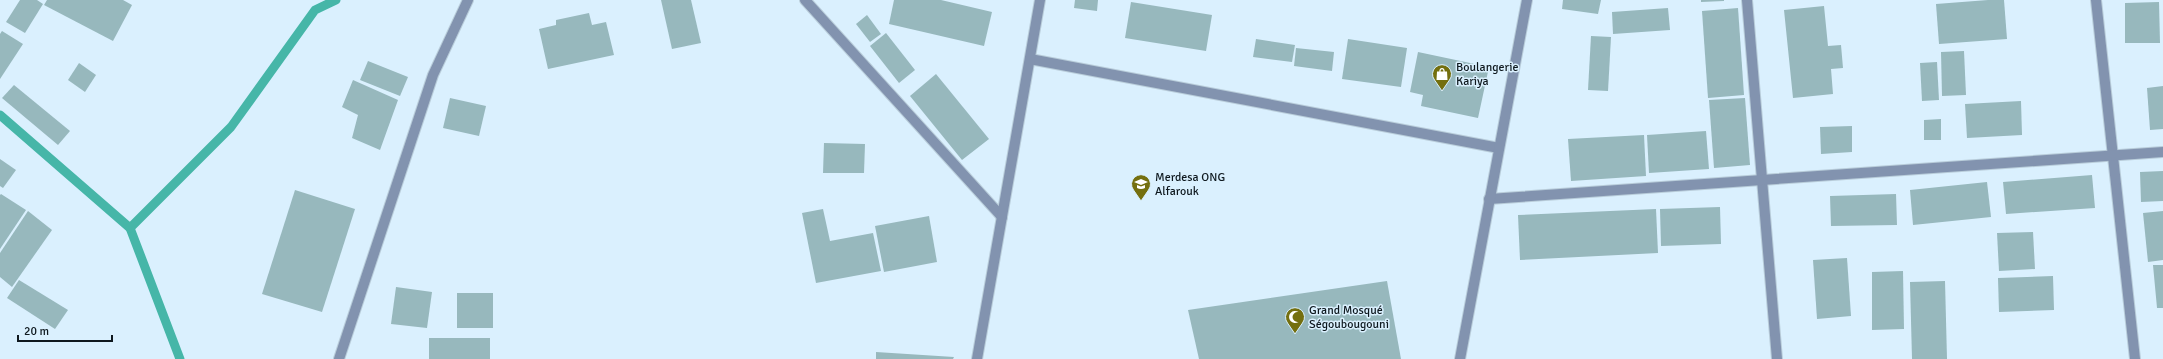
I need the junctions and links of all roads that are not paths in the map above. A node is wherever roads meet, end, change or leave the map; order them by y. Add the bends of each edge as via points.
1 (468, 0) edge
2 (805, 0) edge
3 (1040, 0) edge
4 (1527, 0) edge
5 (1747, 0) edge
6 (2096, 0) edge
7 (1030, 59) junction
8 (1499, 148) junction
9 (2163, 152) edge
10 (2113, 155) junction
11 (1762, 180) junction
12 (1489, 199) junction
13 (1002, 217) junction
14 (339, 359) edge
15 (977, 359) edge
16 (1460, 359) edge
17 (1777, 359) edge
18 (2135, 359) edge

1 - 14 street via 433,75
2 - 13 street
3 - 7 street
4 - 8 street
5 - 11 street
6 - 10 street
7 - 8 street
7 - 13 street
8 - 12 street
9 - 10 street
10 - 11 street
10 - 18 street
11 - 12 street
11 - 17 street
12 - 16 street
13 - 15 street

